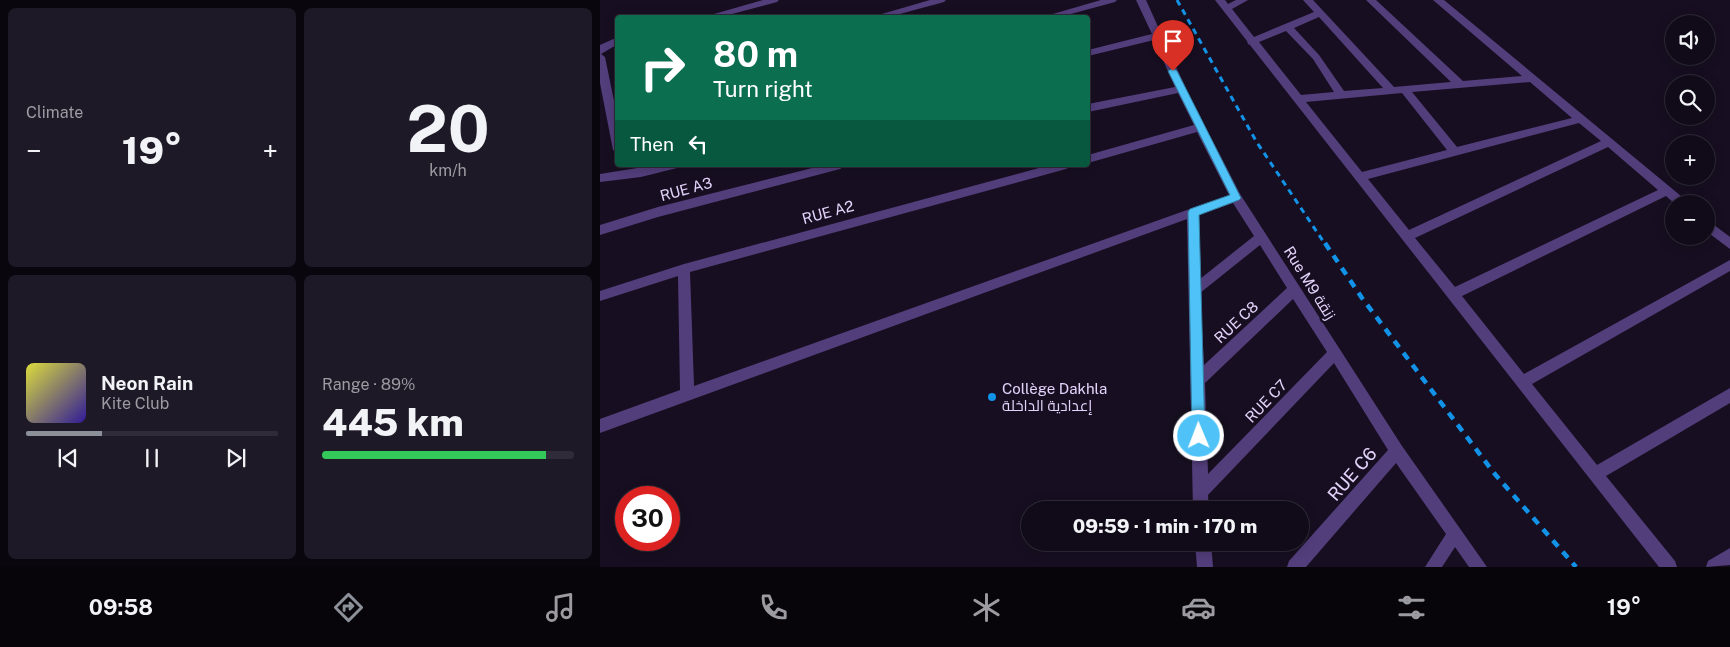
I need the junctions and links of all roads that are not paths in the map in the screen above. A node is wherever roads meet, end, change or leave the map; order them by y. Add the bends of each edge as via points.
1 (774, 0) edge
2 (941, 0) edge
3 (1112, 0) edge
4 (1141, 0) edge
5 (1243, 0) edge
6 (1308, 0) edge
7 (1371, 0) edge
8 (1438, 0) edge
9 (909, 4) edge
10 (1223, 4) edge
11 (1320, 13) junction
12 (716, 15) edge
13 (880, 15) edge
14 (1054, 15) edge
15 (1288, 27) junction
16 (1156, 36) junction
17 (615, 41) edge
18 (1251, 42) junction
19 (600, 51) edge
20 (1090, 52) edge
21 (600, 57) edge
22 (1533, 78) junction
23 (1461, 85) junction
24 (615, 87) edge
25 (606, 89) junction
26 (1181, 89) junction
27 (1405, 90) junction
28 (1392, 91) junction
29 (1341, 95) junction
30 (1297, 99) junction
31 (1090, 108) edge
32 (1582, 119) junction
33 (1201, 127) junction
34 (615, 129) edge
35 (1609, 142) junction
36 (1455, 152) junction
37 (1090, 158) edge
38 (665, 167) edge
39 (832, 167) edge
40 (1059, 167) edge
41 (620, 170) edge
42 (1359, 177) junction
43 (600, 178) edge
44 (1667, 191) junction
45 (1672, 195) edge
46 (1236, 198) junction
47 (1193, 212) junction
48 (600, 230) edge
49 (1715, 232) edge
50 (1261, 237) junction
51 (1406, 237) junction
52 (1730, 244) edge
53 (1730, 265) edge
54 (684, 268) junction
55 (1295, 289) junction
56 (1194, 291) junction
57 (1452, 295) junction
58 (600, 296) edge
59 (1335, 354) junction
60 (1198, 380) junction
61 (1522, 382) junction
62 (1730, 395) edge
63 (687, 396) junction
64 (600, 426) edge
65 (1397, 451) junction
66 (1595, 474) junction
67 (1200, 493) junction
68 (1200, 501) edge
69 (1455, 534) junction
70 (1204, 551) edge
71 (1730, 556) edge
72 (1205, 567) edge
73 (1295, 567) edge
74 (1433, 567) edge
75 (1480, 567) edge
76 (1669, 567) edge
77 (1714, 567) edge

1 - 12 street
2 - 9 street
3 - 14 street
4 - 16 street, Rue M9 زنقة
5 - 10 street
6 - 11 street
7 - 23 street
8 - 22 street
9 - 13 street
10 - 18 street
11 - 15 street
11 - 28 street
15 - 18 street
15 - 29 street via 1316,58
16 - 20 street
16 - 26 street, Rue M9 زنقة
17 - 19 street
18 - 30 street
21 - 25 street
22 - 23 street
22 - 32 street
23 - 27 street
24 - 25 street
25 - 34 street
26 - 31 street
26 - 33 street, Rue M9 زنقة
27 - 28 street
27 - 36 street
28 - 29 street
29 - 30 street
30 - 42 street
32 - 35 street
32 - 36 street
33 - 37 street
33 - 46 street, Rue M9 زنقة
35 - 44 street
35 - 51 street
36 - 42 street
38 - 41 street via 641,173
39 - 48 street, RUE A3 via 667,209
40 - 54 street, RUE A2
41 - 43 street
42 - 51 street
44 - 45 street
44 - 57 street
46 - 47 street
46 - 50 street, Rue M9 زنقة
47 - 56 street
47 - 63 street
49 - 52 street
50 - 55 street, Rue M9 زنقة
50 - 56 street
51 - 57 street
53 - 61 street
54 - 58 street, RUE A2
54 - 63 street
55 - 59 street, Rue M9 زنقة
55 - 60 street, RUE C8
56 - 60 street
57 - 61 street
59 - 65 street, Rue M9 زنقة
59 - 67 street, RUE C7
60 - 67 street
61 - 66 street
62 - 66 street
63 - 64 street
65 - 69 street, Rue M9 زنقة
65 - 73 street, RUE C6
66 - 76 street
67 - 68 street
69 - 74 street
69 - 75 street, Rue M9 زنقة
70 - 72 street
71 - 77 street

